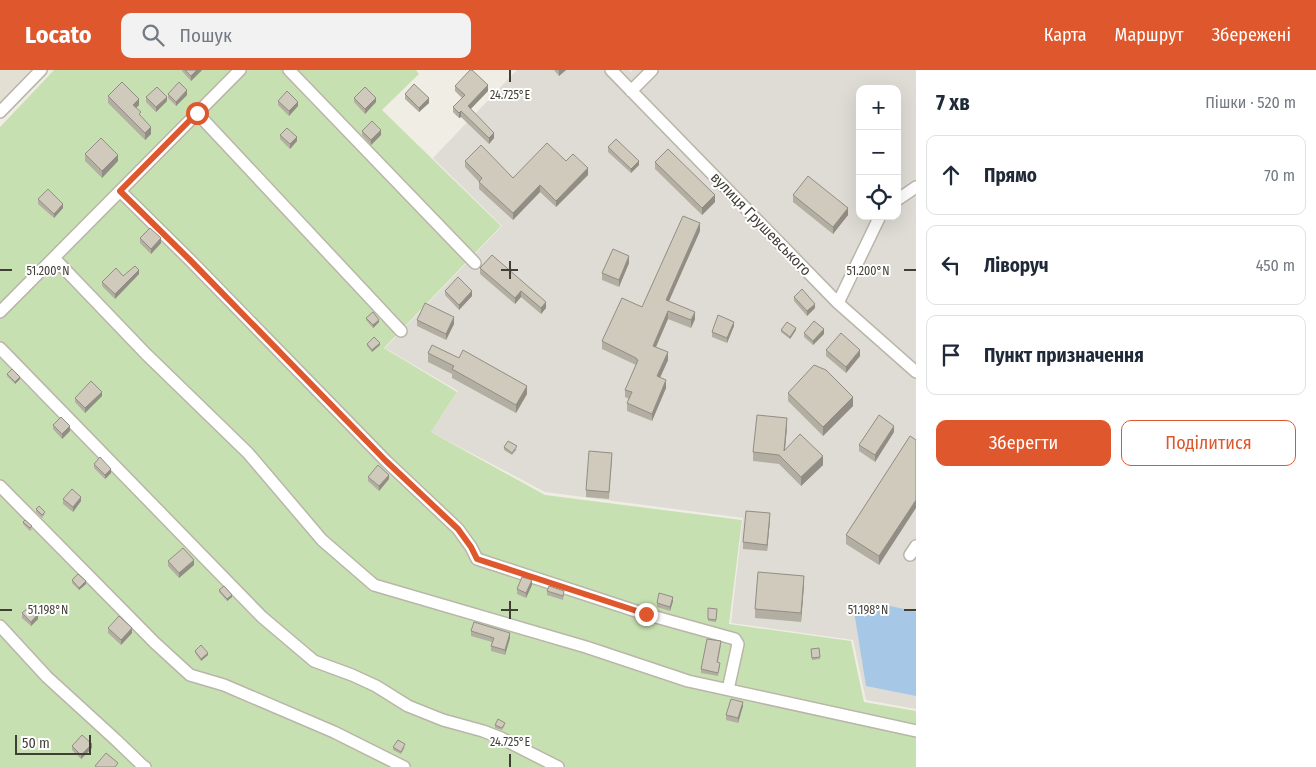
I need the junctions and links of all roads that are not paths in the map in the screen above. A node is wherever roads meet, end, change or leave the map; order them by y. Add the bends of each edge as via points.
1 (41, 70) edge
2 (240, 70) edge
3 (289, 70) edge
4 (611, 70) edge
5 (652, 70) edge
6 (631, 91) junction
7 (0, 112) edge
8 (197, 113) junction
9 (916, 187) edge
10 (120, 191) junction
11 (901, 197) edge
12 (878, 220) edge
13 (54, 258) junction
14 (475, 263) dead end
15 (838, 303) junction
16 (0, 312) edge
17 (401, 331) dead end
18 (0, 348) edge
19 (916, 372) edge
20 (0, 486) edge
21 (0, 626) edge
22 (729, 685) dead end
23 (916, 730) edge
24 (145, 767) edge
25 (404, 767) edge
26 (558, 767) edge

1 - 7 street
2 - 8 street
3 - 14 street
4 - 6 street, вулиця Грушевського
5 - 6 street
6 - 15 street, вулиця Грушевського
8 - 10 street
8 - 17 street
9 - 11 street
10 - 13 street
10 - 22 street via 386,461 458,529 477,559 735,639 738,644
12 - 15 street
13 - 16 street
13 - 23 street via 248,453 322,540 374,585 688,680
15 - 19 street, вулиця Грушевського
18 - 26 street via 262,617 314,661 376,686 408,706 501,738
20 - 25 street via 190,675 224,685 334,732
21 - 24 street via 47,677

